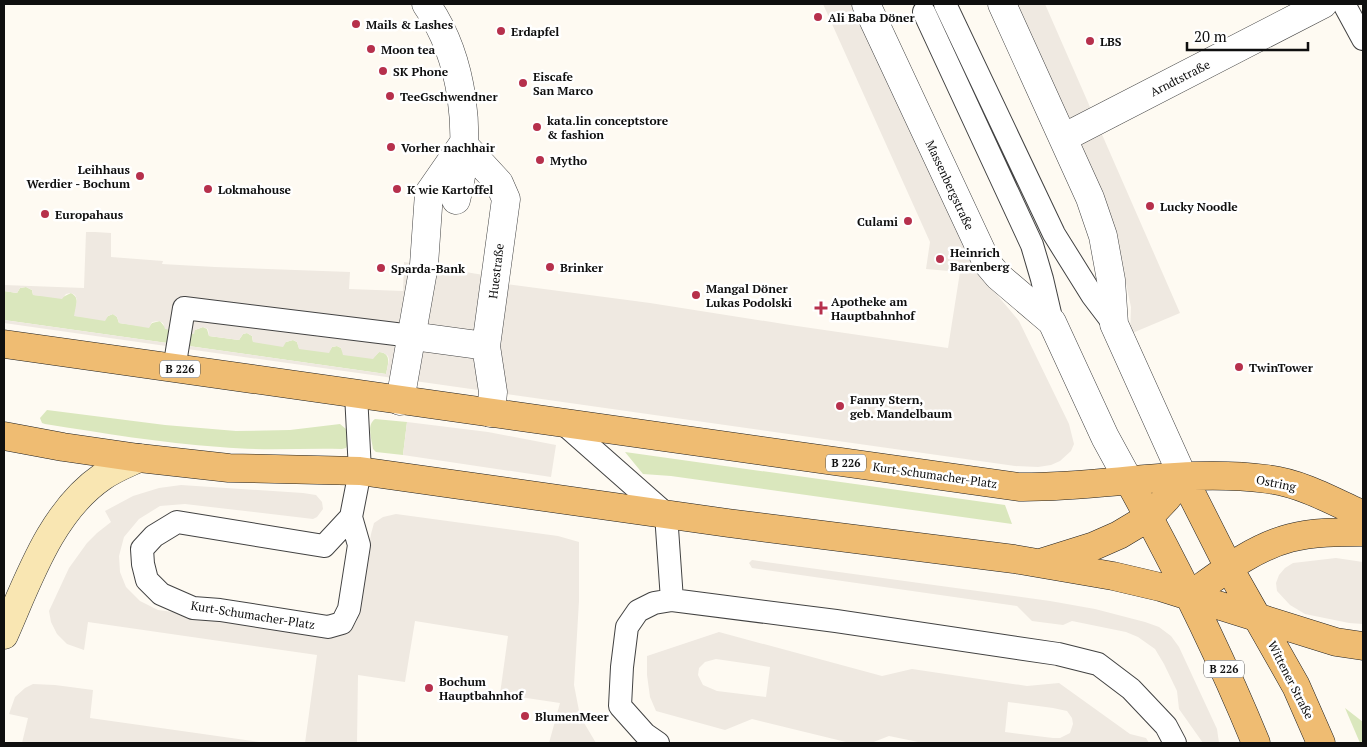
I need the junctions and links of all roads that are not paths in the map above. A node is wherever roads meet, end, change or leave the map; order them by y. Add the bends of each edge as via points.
1 (866, 4) edge
2 (944, 4) edge
3 (1002, 4) edge
4 (1322, 4) edge
5 (1344, 4) edge
6 (432, 6) edge
7 (924, 12) dead end
8 (1363, 39) edge
9 (1063, 138) junction
10 (463, 144) junction
11 (459, 194) dead end
12 (1072, 265) junction
13 (1042, 279) junction
14 (1052, 322) junction
15 (1114, 324) junction
16 (412, 336) junction
17 (4, 344) edge
18 (486, 346) junction
19 (174, 368) junction
20 (356, 394) junction
21 (400, 401) junction
22 (491, 413) junction
23 (564, 424) junction
24 (4, 436) edge
25 (139, 458) junction
26 (360, 471) junction
27 (1183, 477) junction
28 (1129, 480) junction
29 (666, 514) junction
30 (1363, 515) edge
31 (352, 517) junction
32 (1149, 517) junction
33 (1363, 532) edge
34 (1040, 563) junction
35 (1230, 568) junction
36 (1189, 596) junction
37 (672, 600) junction
38 (1258, 618) junction
39 (4, 635) edge
40 (1363, 646) edge
41 (658, 743) edge
42 (1175, 743) edge
43 (1256, 743) edge
44 (1321, 743) edge

1 - 14 street, Massenbergstraße via 987,263
2 - 12 lane via 1054,234
3 - 9 street
4 - 9 street, Arndtstraße
5 - 8 lane
6 - 10 street via 450,52 463,102
7 - 13 lane via 1032,245
9 - 15 street via 1103,236
10 - 11 street
10 - 16 street via 429,193 420,227 424,265
10 - 18 street, Huestraße via 498,183 506,199
12 - 13 lane
12 - 15 lane
13 - 14 lane
14 - 28 street, Massenbergstraße via 1105,437
15 - 27 street
16 - 18 street
16 - 19 lane via 184,308
16 - 21 street
17 - 19 main road, Kurt-Schumacher-Platz / B 226
18 - 22 street, Huestraße via 493,392
19 - 20 main road, Kurt-Schumacher-Platz / B 226
20 - 21 main road, Kurt-Schumacher-Platz / B 226
20 - 26 lane, Kurt-Schumacher-Platz
21 - 22 main road, Kurt-Schumacher-Platz / B 226
22 - 23 main road, Kurt-Schumacher-Platz / B 226
23 - 28 main road, Kurt-Schumacher-Platz / B 226 via 1019,487
23 - 29 lane
24 - 25 main road
25 - 26 main road via 230,468
25 - 39 main road via 101,478 57,525
26 - 29 main road
26 - 31 lane, Kurt-Schumacher-Platz
27 - 28 main road, Kurt-Schumacher-Platz / B 226
27 - 30 main road, Ostring / B 226 via 1268,479 1317,493
27 - 32 main road
27 - 35 main road
28 - 32 main road, B 226
29 - 34 main road
29 - 37 lane
31 - 31 lane, Kurt-Schumacher-Platz via 324,546 177,522 154,536 142,549 147,580 161,594 193,608 328,627 335,625 342,622 349,609 352,591 359,544
32 - 34 main road via 1094,546
32 - 36 main road, B 226
33 - 35 main road via 1289,538
34 - 36 main road via 1113,576
35 - 36 main road
35 - 38 main road
36 - 38 main road
36 - 43 main road, B 226 via 1218,653
37 - 41 lane via 654,603 638,611 627,627 622,667 620,706 645,734
37 - 42 lane via 1058,654 1098,664 1131,689 1166,726
38 - 40 main road via 1336,642
38 - 44 main road, Wittener Straße via 1296,686

